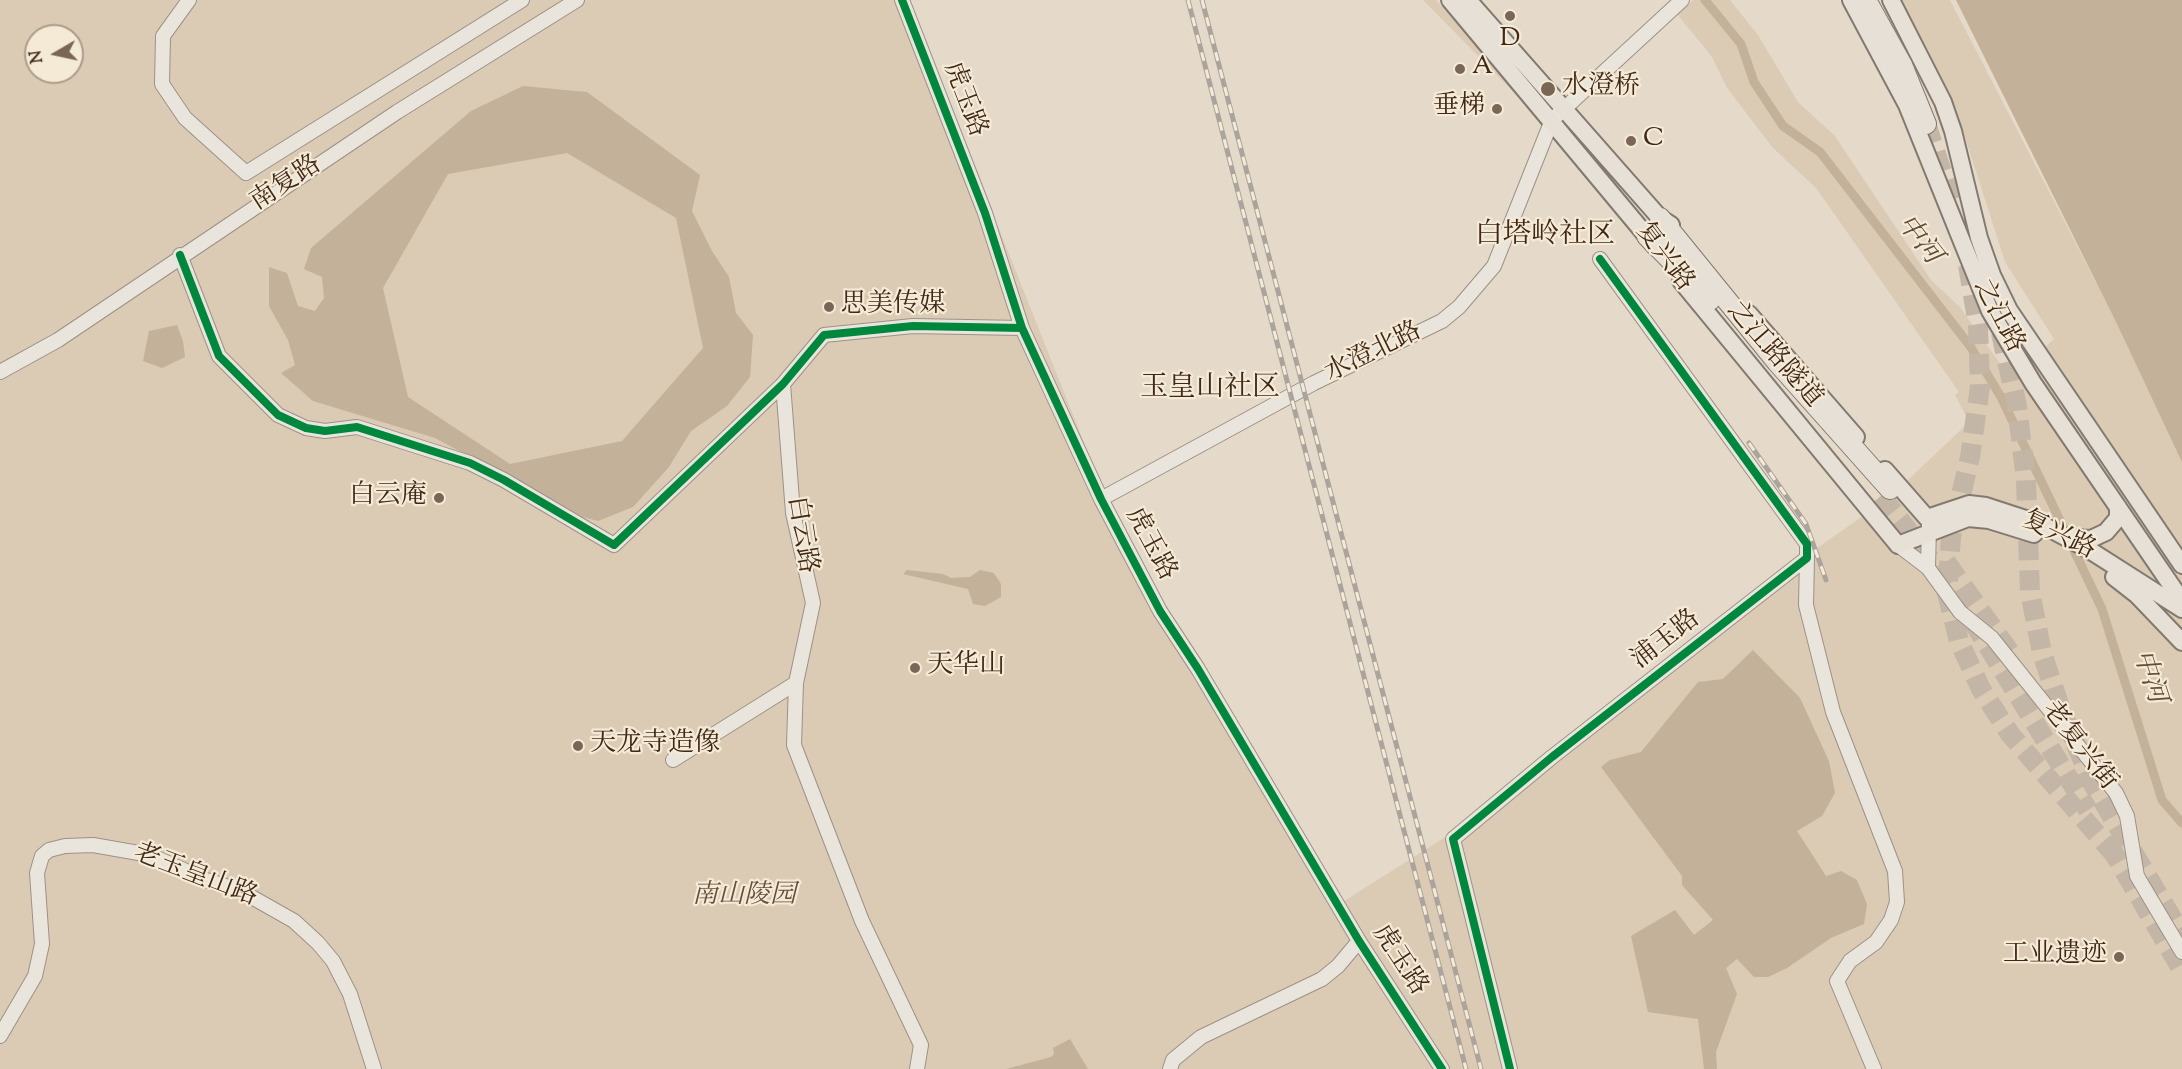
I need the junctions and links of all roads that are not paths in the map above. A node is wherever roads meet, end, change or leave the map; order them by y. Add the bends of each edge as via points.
1 (189, 0) edge
2 (522, 0) edge
3 (577, 0) edge
4 (902, 0) edge
5 (1450, 0) edge
6 (1468, 0) edge
7 (1682, 0) edge
8 (1851, 0) edge
9 (1866, 0) edge
10 (1880, 0) edge
11 (1891, 0) edge
12 (1565, 108) junction
13 (1552, 120) junction
14 (1660, 218) junction
15 (1647, 236) junction
16 (180, 255) junction
17 (1600, 260) dead end
18 (1022, 328) junction
19 (0, 372) edge
20 (783, 384) junction
21 (1101, 500) junction
22 (2118, 507) junction
23 (1928, 524) junction
24 (2039, 530) junction
25 (2061, 535) junction
26 (1898, 545) junction
27 (2088, 555) junction
28 (1807, 558) junction
29 (2182, 565) edge
30 (1928, 568) junction
31 (2137, 595) junction
32 (2182, 608) edge
33 (2182, 642) edge
34 (796, 683) junction
35 (674, 760) dead end
36 (1359, 940) junction
37 (2182, 952) edge
38 (0, 1036) edge
39 (374, 1069) edge
40 (917, 1069) edge
41 (1170, 1069) edge
42 (1442, 1069) edge
43 (1510, 1069) edge
44 (1874, 1069) edge

1 - 2 street via 163,36 162,84 185,118 246,173
3 - 16 street, 南复路 via 397,112
4 - 18 street, 虎玉路 via 985,213
5 - 13 main road, 复兴路
6 - 12 main road, 复兴路
7 - 12 street
8 - 22 main road, 之江路 via 1907,105 1990,311 2033,383
9 - 10 highway via 1931,121 1915,67
11 - 29 main road, 之江路 via 1943,102 1979,238 2000,292 2063,392
12 - 13 street
12 - 14 main road, 复兴路
13 - 15 main road, 复兴路
13 - 21 street, 水澄北路 via 1494,266 1459,308 1443,321 1314,383
14 - 15 highway, 之江路隧道 via 1886,493
14 - 23 main road, 复兴路 via 1674,227
15 - 26 main road, 复兴路
16 - 19 street, 南复路 via 66,335
16 - 20 street via 219,356 278,416 325,431 357,427 470,463 614,545
17 - 28 street via 1807,544
18 - 20 street via 913,326 824,335
18 - 21 street, 虎玉路
20 - 34 street, 白云路 via 794,513 813,603
21 - 36 street, 虎玉路 via 1160,611
22 - 25 main road via 2114,525 2100,536 2080,540
22 - 32 main road, 之江路
23 - 24 main road, 复兴路 via 1968,518
23 - 26 main road, 复兴路
23 - 30 street
24 - 25 main road, 复兴路
24 - 27 main road
25 - 27 main road, 复兴路
26 - 30 street, 老复兴街
27 - 31 main road, 复兴路
27 - 32 main road, 复兴路
28 - 43 street, 浦玉路 via 1453,839
28 - 44 street via 1806,605 1833,712 1895,872 1896,902 1887,927 1876,942 1850,961 1837,981
30 - 37 street, 老复兴街 via 1960,612 1992,638 2116,794 2127,816 2137,876
31 - 32 main road, 复兴路 via 2166,607
31 - 33 main road, 复兴路
34 - 35 street
34 - 40 street, 白云路 via 794,745 862,921 921,1045
36 - 41 street via 1322,979 1201,1037 1173,1060
36 - 42 street, 虎玉路
38 - 39 street, 老玉皇山路 via 35,976 42,944 37,873 42,856 65,846 93,845 150,855 241,891 294,921 333,961 350,994

